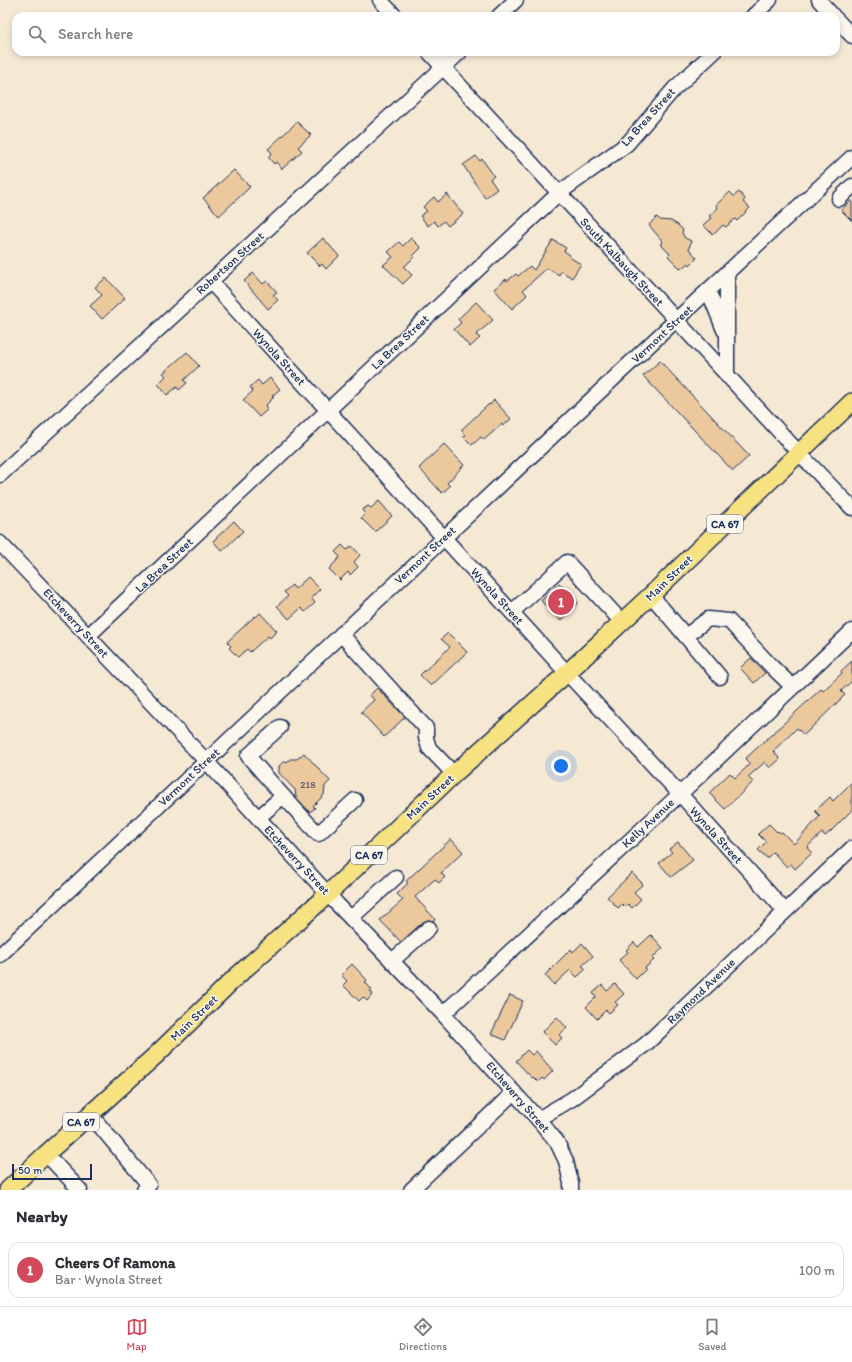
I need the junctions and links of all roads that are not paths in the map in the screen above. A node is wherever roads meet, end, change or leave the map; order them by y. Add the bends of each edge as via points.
1 (380, 0) edge
2 (516, 0) edge
3 (770, 0) edge
4 (818, 0) edge
5 (391, 12) edge
6 (503, 12) edge
7 (757, 12) edge
8 (829, 12) edge
9 (840, 23) edge
10 (852, 36) edge
11 (432, 56) edge
12 (456, 56) edge
13 (710, 56) edge
14 (443, 68) junction
15 (852, 157) edge
16 (852, 186) edge
17 (559, 193) junction
18 (839, 199) dead end
19 (727, 273) junction
20 (210, 281) junction
21 (708, 290) junction
22 (676, 320) junction
23 (727, 338) junction
24 (727, 376) junction
25 (852, 402) edge
26 (328, 410) junction
27 (799, 453) junction
28 (0, 475) edge
29 (852, 508) edge
30 (444, 538) junction
31 (0, 543) edge
32 (651, 595) junction
33 (512, 612) junction
34 (622, 622) junction
35 (852, 631) edge
36 (341, 634) junction
37 (88, 636) junction
38 (686, 636) junction
39 (567, 673) junction
40 (720, 677) dead end
41 (793, 687) junction
42 (280, 727) dead end
43 (206, 761) junction
44 (454, 774) junction
45 (680, 794) junction
46 (282, 796) junction
47 (355, 800) dead end
48 (258, 818) junction
49 (852, 848) edge
50 (396, 877) dead end
51 (328, 894) junction
52 (785, 911) junction
53 (351, 918) junction
54 (429, 928) dead end
55 (0, 955) edge
56 (392, 961) junction
57 (443, 1014) junction
58 (514, 1092) junction
59 (90, 1114) junction
60 (538, 1119) junction
61 (46, 1154) junction
62 (8, 1190) edge
63 (80, 1190) edge
64 (144, 1190) edge
65 (411, 1190) edge
66 (571, 1190) edge

1 - 5 street
2 - 6 street
3 - 7 street
4 - 8 street
9 - 10 street
11 - 14 street, South Kalbaugh Street
12 - 14 street, Robertson Street
13 - 17 street, La Brea Street via 674,89 627,144
14 - 17 street, South Kalbaugh Street
14 - 20 street, Robertson Street
15 - 19 street, Vermont Street
16 - 18 street
17 - 22 street, South Kalbaugh Street
17 - 26 street, La Brea Street
19 - 21 street, Vermont Street
19 - 23 street
20 - 26 street, Wynola Street
20 - 28 street, Robertson Street
21 - 22 street, Vermont Street
21 - 23 street
22 - 24 street, South Kalbaugh Street
22 - 30 street, Vermont Street
23 - 24 street
24 - 27 street, South Kalbaugh Street
25 - 27 main road, Main Street / CA 67
26 - 30 street, Wynola Street
26 - 37 street, La Brea Street
27 - 29 street, South Kalbaugh Street
27 - 32 main road, Main Street / CA 67
30 - 33 street, Wynola Street
30 - 36 street, Vermont Street
31 - 37 street, Etcheverry Street
32 - 34 main road, Main Street / CA 67
32 - 38 street
33 - 34 street via 567,562
33 - 39 street, Wynola Street
34 - 39 main road, Main Street / CA 67
35 - 41 street, Kelly Avenue
36 - 43 street, Vermont Street
36 - 44 street via 426,728 429,748
37 - 43 street, Etcheverry Street
38 - 40 street
38 - 41 street via 708,619 729,621
39 - 44 main road, Main Street / CA 67
39 - 45 street, Wynola Street
41 - 45 street, Kelly Avenue
42 - 46 street via 248,756
43 - 48 street, Etcheverry Street
43 - 55 street, Vermont Street
44 - 51 main road, Main Street / CA 67
45 - 52 street, Wynola Street
45 - 57 street, Kelly Avenue
46 - 47 street via 318,834
46 - 48 street
48 - 51 street, Etcheverry Street
49 - 52 street, Raymond Avenue
50 - 53 street
51 - 53 street, Etcheverry Street
51 - 59 main road, Main Street / CA 67
52 - 60 street, Raymond Avenue via 646,1044 572,1099
53 - 56 street, Etcheverry Street
54 - 56 street
56 - 57 street, Etcheverry Street
57 - 58 street, Etcheverry Street
58 - 60 street, Etcheverry Street
58 - 65 street
59 - 61 main road, Main Street / CA 67
59 - 64 street via 149,1185
60 - 66 street, Etcheverry Street via 556,1142 566,1161
61 - 62 main road, Main Street / CA 67
61 - 63 street

